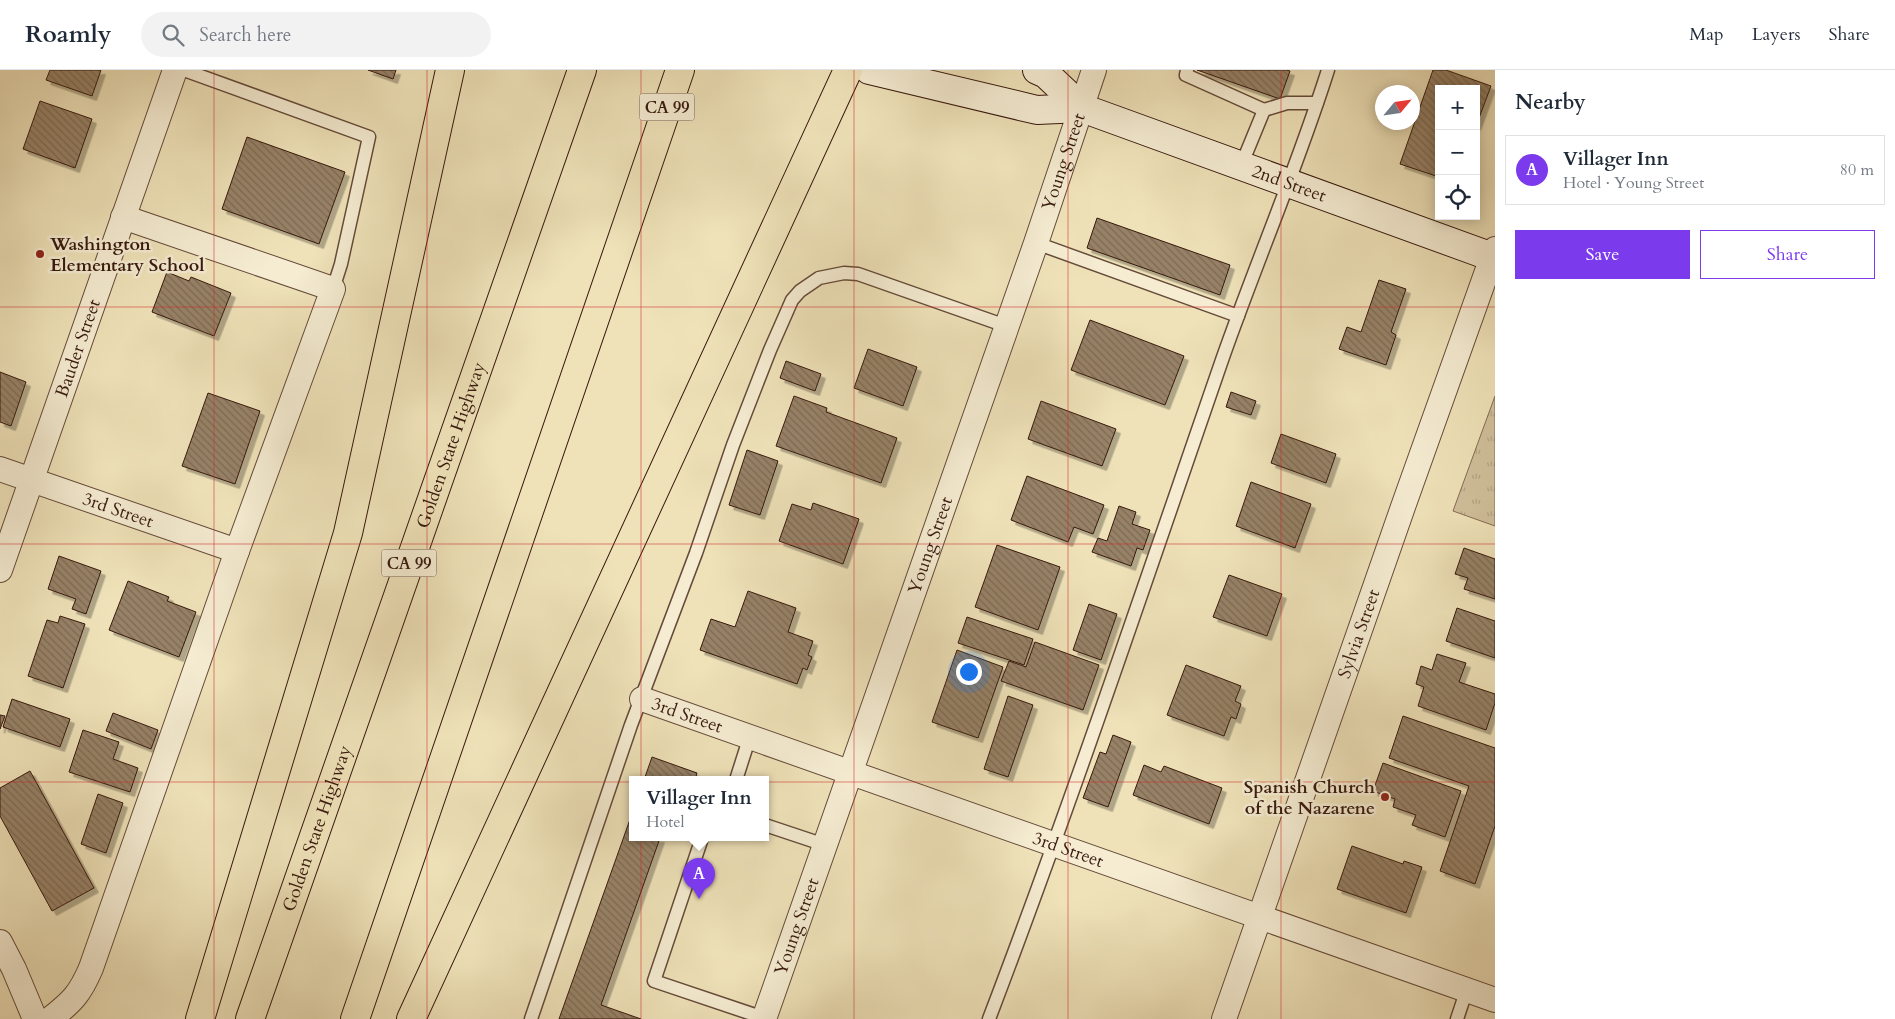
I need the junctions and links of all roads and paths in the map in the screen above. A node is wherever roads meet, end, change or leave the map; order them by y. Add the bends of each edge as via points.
1 (175, 70) edge
2 (184, 70) edge
3 (450, 70) edge
4 (582, 70) edge
5 (680, 70) edge
6 (848, 70) edge
7 (869, 70) edge
8 (1037, 70) edge
9 (1094, 70) edge
10 (1187, 70) edge
11 (1328, 70) edge
12 (1317, 104) junction
13 (1082, 108) junction
14 (1264, 110) junction
15 (1241, 166) junction
16 (1287, 183) junction
17 (123, 217) junction
18 (1036, 243) junction
19 (1494, 254) edge
20 (333, 289) junction
21 (1238, 316) junction
22 (1006, 326) junction
23 (0, 469) edge
24 (32, 480) junction
25 (237, 551) junction
26 (0, 570) edge
27 (642, 699) junction
28 (750, 736) junction
29 (852, 773) junction
30 (737, 776) edge
31 (769, 826) edge
32 (701, 841) edge
33 (1055, 844) junction
34 (825, 845) junction
35 (1260, 917) junction
36 (0, 942) edge
37 (1467, 989) junction
38 (1495, 1000) edge
39 (764, 1018) edge
40 (35, 1019) edge
41 (50, 1019) edge
42 (200, 1019) edge
43 (250, 1019) edge
44 (355, 1019) edge
45 (411, 1019) edge
46 (531, 1019) edge
47 (989, 1019) edge
48 (1224, 1019) edge
49 (1457, 1019) edge

1 - 17 street, Bauder Street
2 - 20 lane via 369,137
3 - 42 highway via 348,533
4 - 43 highway, Golden State Highway / CA 99
5 - 44 highway, CA 99
6 - 45 highway
7 - 13 main road, 2nd Street via 1037,110
8 - 13 main road, 2nd Street via 1046,74
9 - 13 street, Young Street
10 - 14 lane via 1186,75
11 - 12 lane
12 - 14 lane via 1287,103
12 - 16 lane
13 - 15 main road, 2nd Street
13 - 18 street, Young Street
14 - 15 lane
15 - 16 main road, 2nd Street
16 - 19 main road, 2nd Street
16 - 21 lane
17 - 20 street
17 - 24 street, Bauder Street
18 - 21 lane
18 - 22 street, Young Street
19 - 35 street, Sylvia Street
20 - 25 street
21 - 33 lane
22 - 27 lane via 858,274 820,278 800,291 792,300 758,377
22 - 29 street, Young Street
23 - 24 street, 3rd Street
24 - 25 street, 3rd Street
24 - 26 street, Bauder Street
25 - 41 street via 91,968 74,1000
27 - 28 street, 3rd Street
27 - 46 lane
28 - 29 street, 3rd Street
28 - 30 lane
29 - 33 street, 3rd Street
29 - 34 street, Young Street
31 - 34 lane
32 - 39 lane via 654,981
33 - 35 street, 3rd Street
33 - 47 lane
34 - 39 street, Young Street
35 - 37 street, 3rd Street
35 - 48 street, Sylvia Street
36 - 40 street
37 - 38 street, 3rd Street
37 - 49 lane

